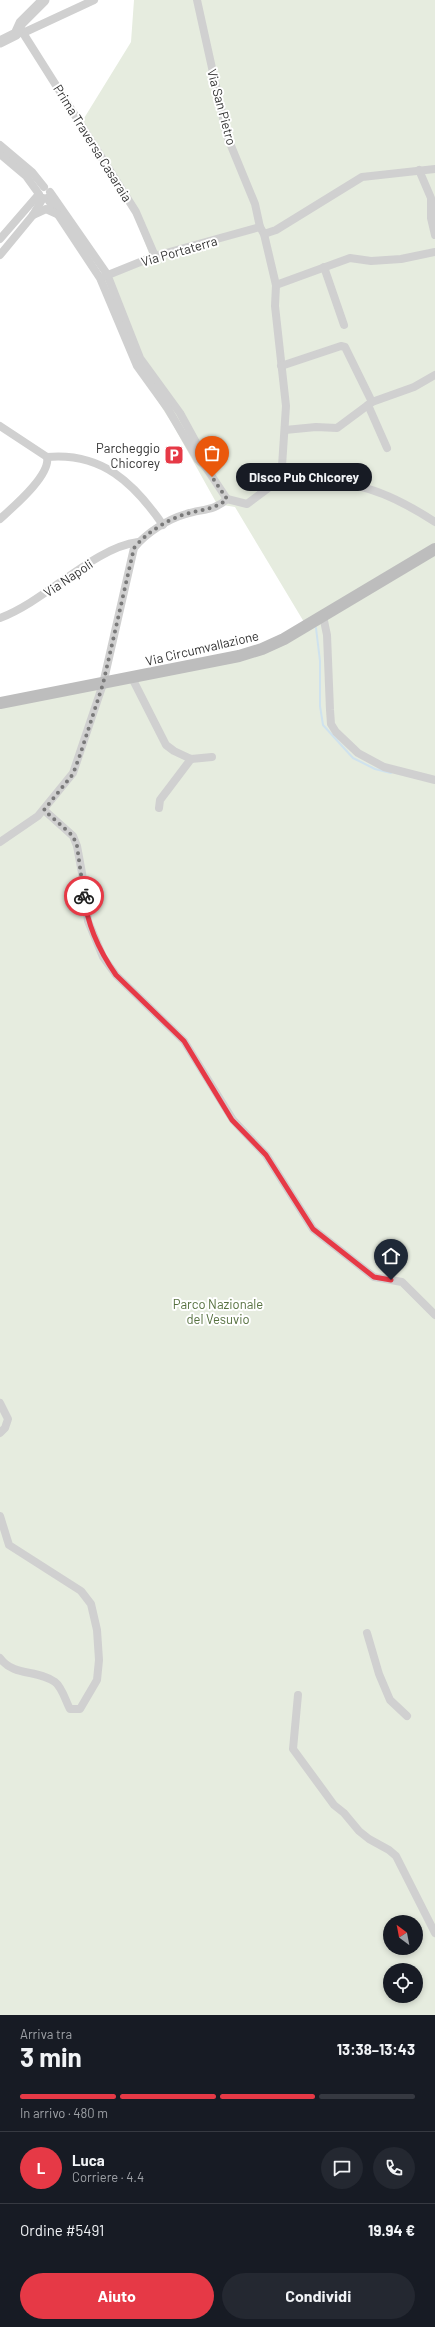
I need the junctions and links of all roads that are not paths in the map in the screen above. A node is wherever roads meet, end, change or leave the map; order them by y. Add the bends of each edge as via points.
1 (44, 0) edge
2 (94, 0) edge
3 (197, 0) edge
4 (20, 33) junction
5 (0, 42) edge
6 (0, 145) edge
7 (0, 154) edge
8 (435, 169) edge
9 (419, 170) junction
10 (45, 194) junction
11 (57, 214) junction
12 (33, 215) junction
13 (262, 230) junction
14 (435, 235) edge
15 (0, 239) edge
16 (435, 252) edge
17 (0, 255) edge
18 (155, 256) junction
19 (324, 267) junction
20 (104, 276) junction
21 (276, 285) junction
22 (344, 325) dead end
23 (281, 366) junction
24 (435, 375) edge
25 (370, 403) junction
26 (0, 426) edge
27 (285, 430) junction
28 (387, 448) dead end
29 (47, 457) junction
30 (275, 483) junction
31 (227, 499) junction
32 (0, 519) edge
33 (435, 522) edge
34 (163, 525) junction
35 (138, 542) junction
36 (435, 549) edge
37 (0, 618) edge
38 (320, 618) junction
39 (132, 678) junction
40 (103, 684) junction
41 (0, 703) edge
42 (212, 757) dead end
43 (191, 759) junction
44 (435, 780) edge
45 (159, 808) dead end
46 (44, 810) junction
47 (0, 842) edge
48 (435, 1315) edge
49 (0, 1403) edge
50 (0, 1433) edge
51 (0, 1516) edge
52 (367, 1633) dead end
53 (0, 1658) edge
54 (298, 1695) dead end
55 (407, 1716) dead end
56 (435, 1934) edge

1 - 4 street via 21,23
2 - 4 street
3 - 13 street, Via San Pietro via 227,136 245,176
4 - 5 street
4 - 18 street, Prima Traversa Casaraia via 136,212
6 - 10 street via 32,172
7 - 10 street
8 - 9 street, Via Portaterra
9 - 13 street, Via Portaterra via 362,177 276,230
9 - 14 street via 431,198 431,218
10 - 11 street
10 - 12 street
10 - 15 street
10 - 20 street
11 - 12 street via 46,209
11 - 20 street
12 - 17 street
13 - 18 street, Via Portaterra
13 - 21 street, Via San Pietro
16 - 19 street via 401,259 371,261 350,258
18 - 20 street, Via Portaterra
19 - 21 street
19 - 22 street
20 - 31 street via 140,358 180,413 204,457 205,466
21 - 23 street, Via San Pietro via 275,306
23 - 25 street via 345,347
23 - 27 street, Via San Pietro via 286,406
24 - 25 street via 414,387
25 - 27 street via 337,428
25 - 28 street
26 - 29 street
27 - 30 street, Via San Pietro via 282,466
29 - 32 street via 47,466 43,474
29 - 34 street via 75,456 115,473 137,490
30 - 31 street via 248,504
30 - 33 street via 351,483 398,500
31 - 34 street via 218,507 186,514
34 - 35 street
35 - 37 street, Via Napoli via 108,552 28,605
35 - 40 street via 130,557
36 - 38 main road, Via Circumvallazione
38 - 39 main road, Via Circumvallazione via 262,649
38 - 44 street via 327,635 331,724 336,732 358,753 384,767
39 - 40 main road, Via Circumvallazione
39 - 43 street via 166,745
40 - 41 main road, Via Circumvallazione
40 - 46 street via 73,774
42 - 43 street
43 - 45 street via 160,800
46 - 47 street
46 - 48 street via 73,836 82,873 88,921 103,957 116,975 184,1041 232,1120 266,1155 313,1229 374,1277 402,1282
49 - 50 street via 8,1419 6,1428
51 - 53 street via 9,1545 81,1591 92,1604 99,1660 97,1680 80,1709 70,1710 56,1683 37,1673 16,1671 6,1666
52 - 55 street via 390,1700
54 - 56 street via 293,1749 334,1805 359,1831 396,1856

